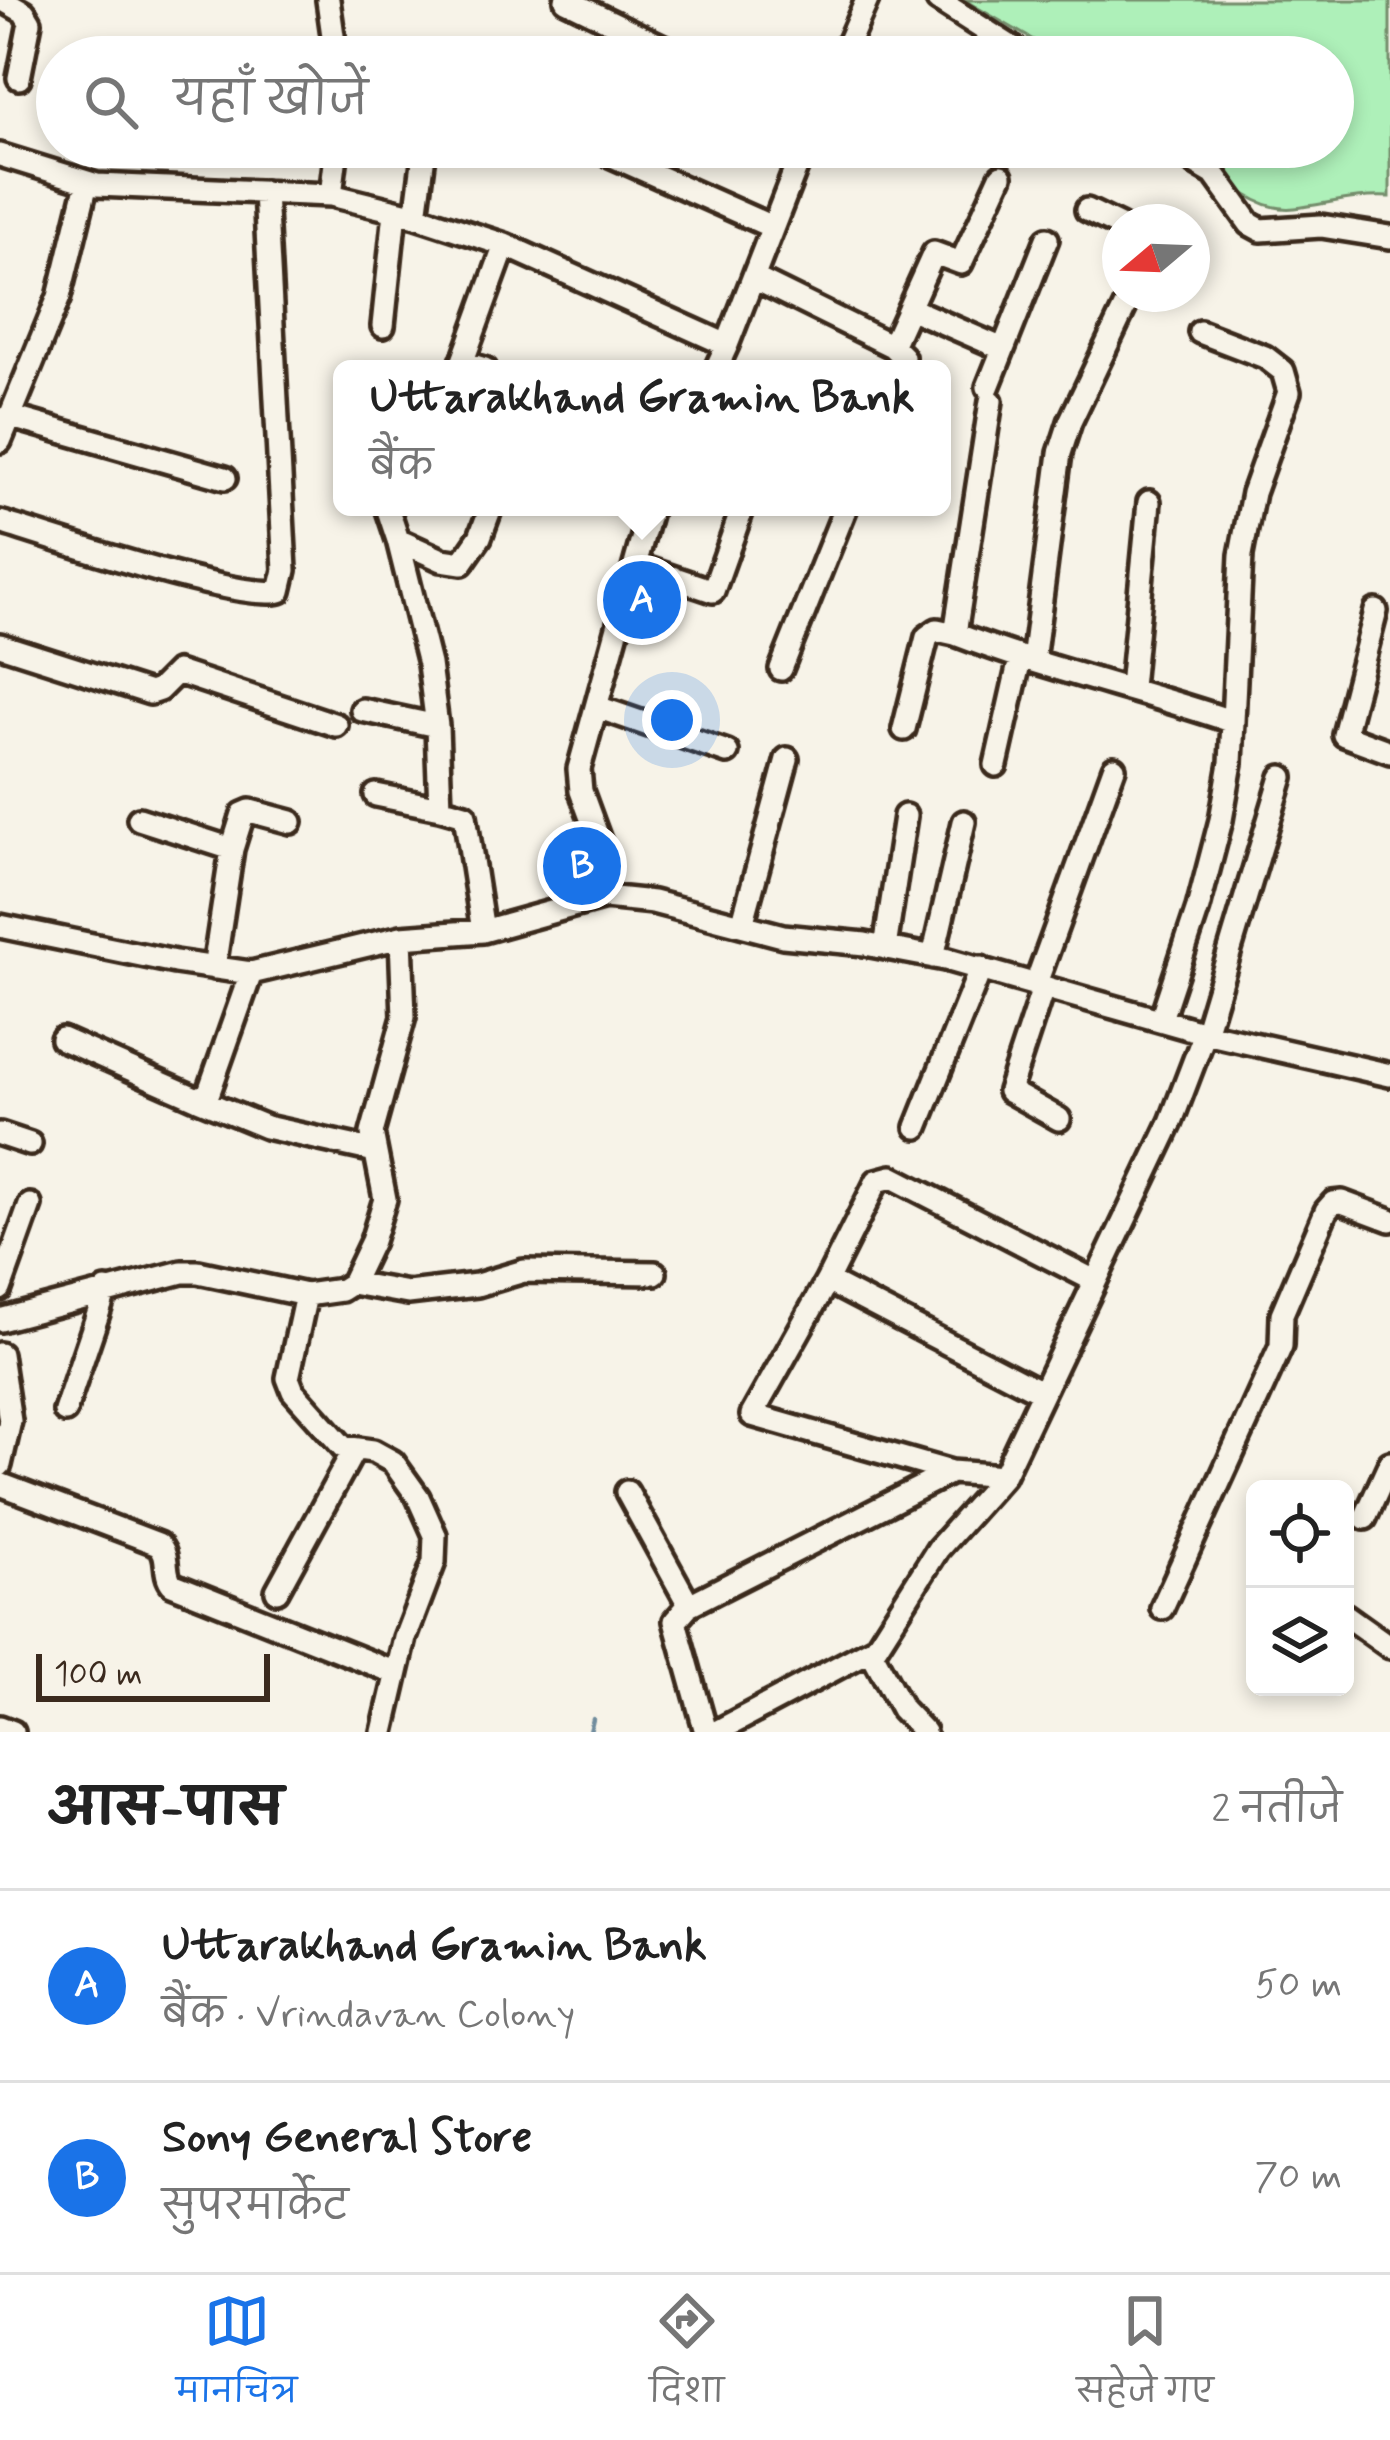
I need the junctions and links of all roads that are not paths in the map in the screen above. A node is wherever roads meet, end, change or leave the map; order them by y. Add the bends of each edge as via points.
1 (3, 0) edge
2 (328, 0) edge
3 (566, 0) edge
4 (868, 0) edge
5 (938, 0) edge
6 (333, 36) edge
7 (641, 36) edge
8 (852, 36) edge
9 (995, 36) edge
10 (19, 78) dead end
11 (0, 155) edge
12 (36, 167) edge
13 (40, 168) edge
14 (334, 168) edge
15 (418, 168) edge
16 (639, 168) edge
17 (796, 168) edge
18 (1204, 168) edge
19 (1001, 176) dead end
20 (87, 183) junction
21 (266, 192) junction
22 (331, 195) junction
23 (1087, 210) dead end
24 (405, 214) junction
25 (1102, 217) edge
26 (772, 227) junction
27 (1390, 237) edge
28 (1047, 239) dead end
29 (505, 245) junction
30 (754, 278) junction
31 (909, 308) junction
32 (1122, 312) edge
33 (383, 326) dead end
34 (1200, 332) dead end
35 (727, 345) junction
36 (892, 346) junction
37 (1003, 349) junction
38 (462, 360) edge
39 (720, 360) edge
40 (902, 360) edge
41 (8, 416) junction
42 (0, 441) edge
43 (225, 478) dead end
44 (1149, 502) dead end
45 (391, 516) edge
46 (488, 516) edge
47 (650, 516) edge
48 (740, 516) edge
49 (842, 516) edge
50 (0, 522) edge
51 (398, 540) junction
52 (636, 565) junction
53 (1376, 611) dead end
54 (955, 634) junction
55 (0, 645) edge
56 (1026, 660) junction
57 (782, 669) dead end
58 (1131, 687) junction
59 (597, 707) junction
60 (362, 710) dead end
61 (1231, 721) junction
62 (336, 725) dead end
63 (437, 726) junction
64 (904, 729) dead end
65 (727, 752) dead end
66 (1390, 752) edge
67 (787, 759) dead end
68 (996, 765) dead end
69 (1114, 768) dead end
70 (1282, 776) dead end
71 (376, 795) dead end
72 (440, 808) junction
73 (905, 816) dead end
74 (139, 819) dead end
75 (291, 822) dead end
76 (964, 822) dead end
77 (232, 849) junction
78 (605, 897) junction
79 (742, 925) junction
80 (0, 928) edge
81 (483, 931) junction
82 (401, 937) junction
83 (885, 948) junction
84 (933, 957) junction
85 (214, 968) junction
86 (981, 968) junction
87 (251, 973) junction
88 (1039, 987) junction
89 (1161, 1019) junction
90 (1205, 1033) junction
91 (62, 1039) dead end
92 (1389, 1071) edge
93 (198, 1099) junction
94 (1059, 1119) dead end
95 (917, 1127) dead end
96 (0, 1134) edge
97 (30, 1144) dead end
98 (375, 1151) junction
99 (29, 1204) dead end
100 (1390, 1220) edge
101 (655, 1273) dead end
102 (827, 1281) junction
103 (1095, 1281) junction
104 (352, 1283) junction
105 (0, 1288) edge
106 (106, 1290) junction
107 (306, 1294) junction
108 (0, 1320) edge
109 (0, 1354) edge
110 (1042, 1392) junction
111 (65, 1411) dead end
112 (354, 1450) junction
113 (1390, 1463) edge
114 (0, 1465) edge
115 (951, 1472) junction
116 (1004, 1476) junction
117 (0, 1484) edge
118 (627, 1492) dead end
119 (1365, 1518) dead end
120 (277, 1591) dead end
121 (689, 1605) junction
122 (1162, 1608) dead end
123 (1354, 1621) edge
124 (1390, 1647) edge
125 (871, 1651) junction
126 (396, 1673) junction
127 (0, 1727) edge
128 (13, 1732) edge
129 (383, 1732) edge
130 (706, 1732) edge
131 (716, 1732) edge
132 (924, 1732) edge

1 - 10 street via 30,22
2 - 6 street
3 - 7 street
4 - 8 street
5 - 9 street
11 - 12 street
13 - 20 street
14 - 22 street
15 - 24 street
16 - 26 street
17 - 26 street
18 - 27 street via 1261,230 1321,226
19 - 31 street via 963,260 934,254
20 - 21 street
20 - 41 street via 59,297
21 - 22 street
21 - 50 street via 280,591 179,575
22 - 24 street
23 - 25 street
24 - 29 street
24 - 33 street
26 - 30 street
28 - 37 street
29 - 35 street
29 - 38 street
30 - 35 street
30 - 36 street
31 - 36 street
31 - 37 street
32 - 56 street via 1060,453
34 - 61 street via 1265,357 1289,385 1241,555
35 - 39 street
36 - 40 street
37 - 54 street via 989,394
41 - 42 street
41 - 43 street
44 - 58 street
45 - 51 street
46 - 51 street via 462,562
47 - 52 street
48 - 52 street via 713,591
49 - 57 street
51 - 63 street
52 - 59 street
53 - 66 street via 1344,735
54 - 56 street
54 - 64 street via 927,637
55 - 62 street via 150,693 177,672
56 - 58 street
56 - 68 street
58 - 61 street
59 - 65 street
59 - 78 street via 578,778 604,854
60 - 63 street
61 - 89 street via 1221,820
63 - 72 street
67 - 79 street
69 - 88 street
70 - 90 street
71 - 72 street
72 - 81 street via 465,815
73 - 83 street
74 - 77 street
75 - 77 street via 245,812
76 - 84 street
77 - 85 street
78 - 79 street
78 - 81 street
79 - 83 street
80 - 85 street
81 - 82 street
82 - 87 street
82 - 98 street via 404,1016 372,1127
83 - 84 street
84 - 86 street
85 - 87 street
86 - 88 street
86 - 95 street
87 - 93 street via 209,1092
88 - 89 street
88 - 94 street via 1009,1091
89 - 90 street
90 - 92 street
90 - 103 street
91 - 93 street
93 - 98 street via 266,1127
96 - 97 street
98 - 104 street via 385,1199
99 - 105 street
100 - 122 street via 1342,1202 1326,1211 1282,1314 1281,1346
101 - 104 street via 524,1271 408,1293
102 - 103 street via 877,1181 892,1177
102 - 110 street
102 - 115 street via 752,1415
103 - 110 street
104 - 107 street
106 - 107 street via 198,1272
106 - 108 street
106 - 111 street
107 - 112 street via 289,1383
109 - 114 street via 10,1421
110 - 116 street
112 - 120 street
112 - 126 street via 392,1462 437,1542
113 - 119 street
115 - 116 street
115 - 121 street
116 - 125 street via 938,1549
117 - 126 street via 158,1544 172,1584
118 - 121 street
121 - 130 street via 675,1621
123 - 124 street
125 - 131 street
125 - 132 street
126 - 129 street
127 - 128 street

